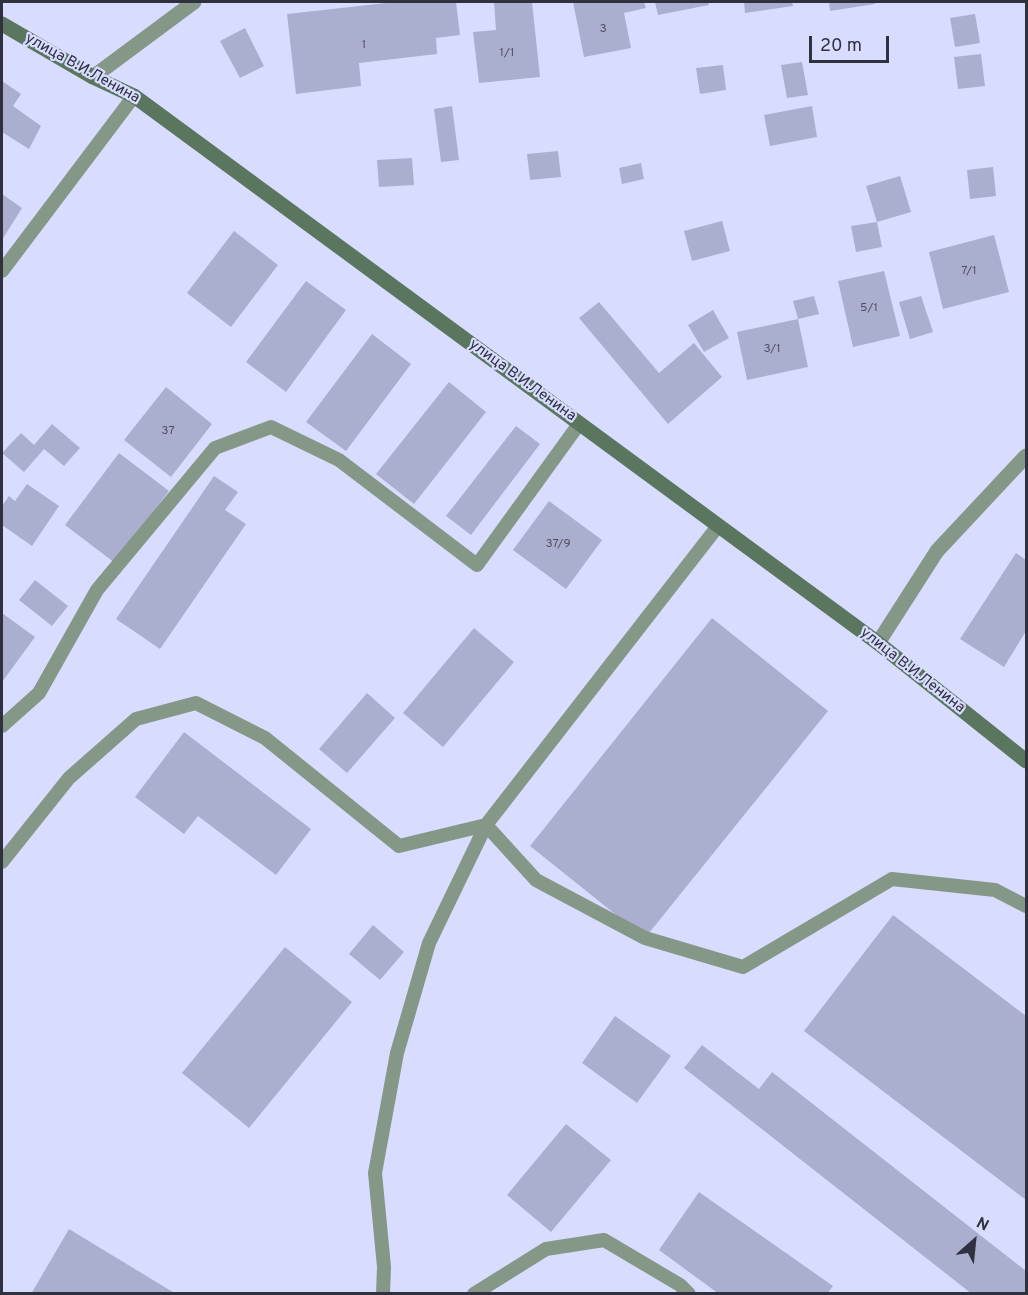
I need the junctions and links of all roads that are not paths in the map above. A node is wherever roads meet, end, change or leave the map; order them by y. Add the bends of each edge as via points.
1 (194, 2) edge
2 (2, 24) edge
3 (93, 76) junction
4 (134, 96) junction
5 (2, 271) edge
6 (579, 424) junction
7 (1026, 456) edge
8 (718, 526) junction
9 (878, 643) junction
10 (2, 726) edge
11 (1026, 761) edge
12 (486, 825) junction
13 (2, 862) edge
14 (1026, 906) edge
15 (383, 1293) edge
16 (474, 1293) edge
17 (689, 1293) edge

1 - 3 street
2 - 3 main road, улица В.И.Ленина
3 - 4 main road, улица В.И.Ленина
4 - 5 lane
4 - 6 main road, улица В.И.Ленина
6 - 8 main road, улица В.И.Ленина
6 - 10 lane via 477,565 339,460 271,427 215,448 97,591 39,693
7 - 9 street via 937,551
8 - 9 main road, улица В.И.Ленина
8 - 12 lane
9 - 11 main road, улица В.И.Ленина
12 - 13 lane via 399,846 265,738 196,703 136,719 69,778
12 - 14 lane via 536,880 645,938 743,967 892,879 995,890
12 - 15 lane via 429,943 397,1053 375,1173
16 - 17 lane via 546,1249 604,1240

